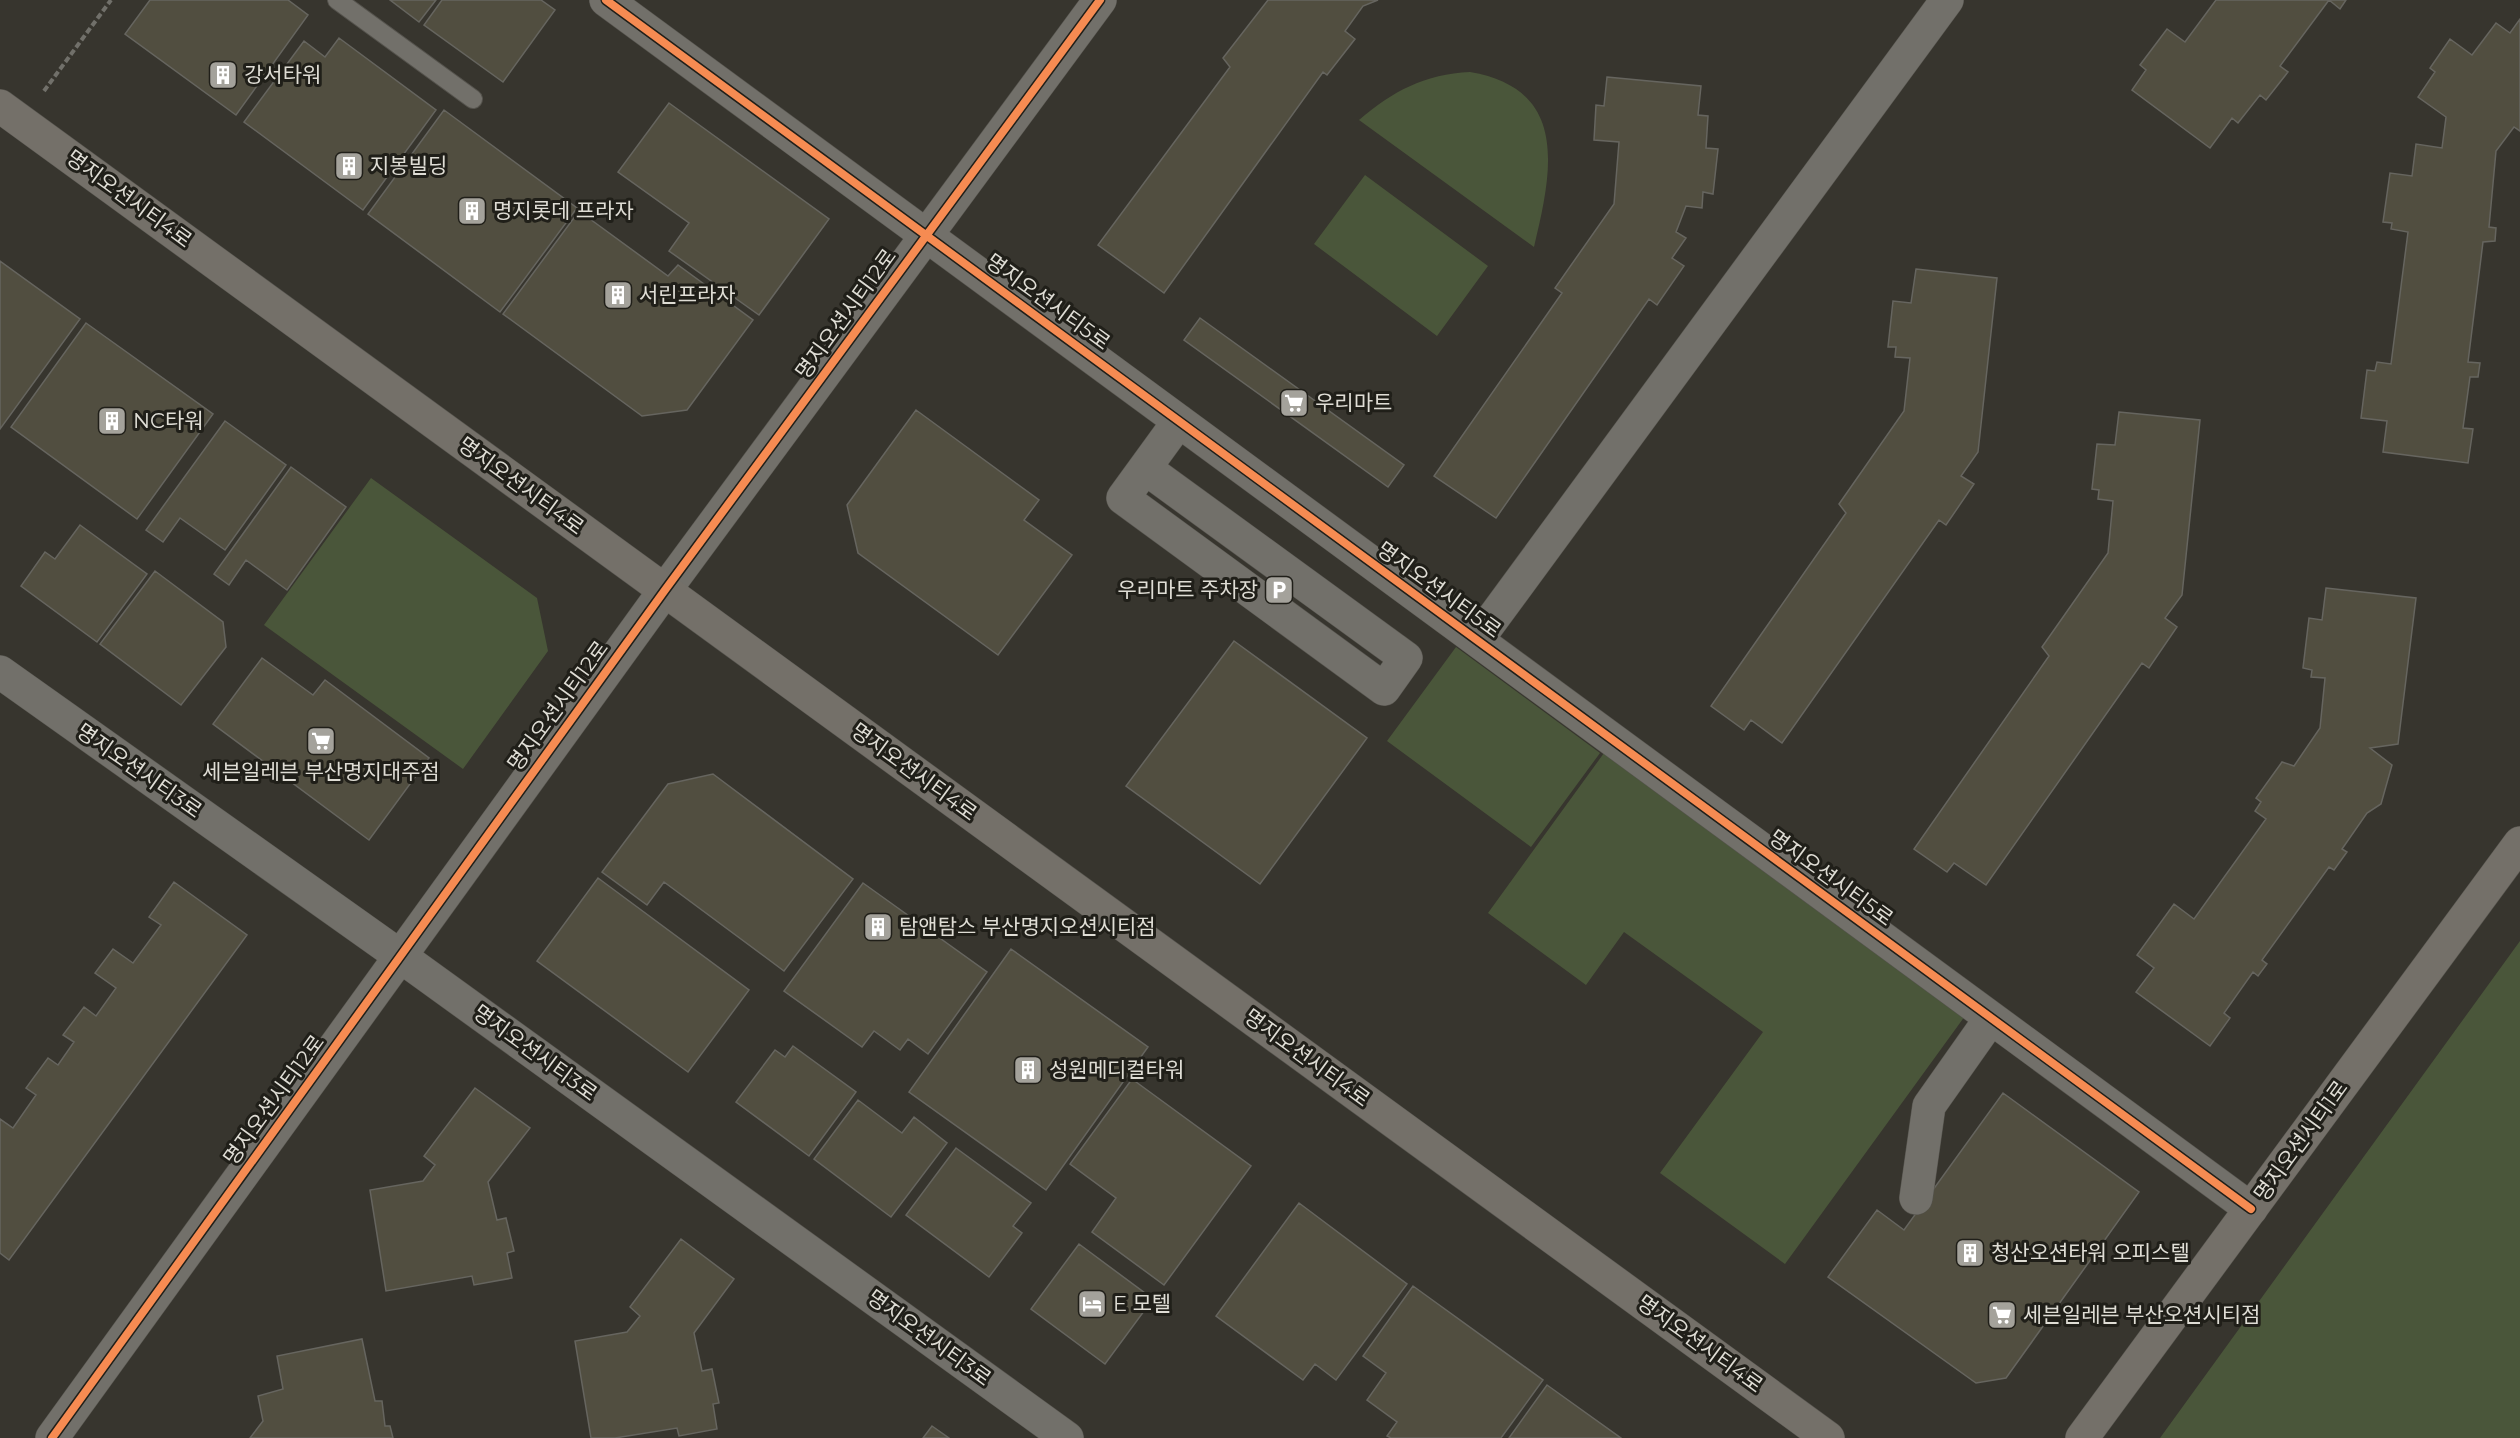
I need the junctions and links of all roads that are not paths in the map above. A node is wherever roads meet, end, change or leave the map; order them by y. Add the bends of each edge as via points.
1 (337, 0) edge
2 (606, 0) edge
3 (1100, 0) edge
4 (1947, 0) edge
5 (473, 99) dead end
6 (11, 114) edge
7 (927, 235) junction
8 (1179, 421) junction
9 (1145, 468) junction
10 (664, 590) junction
11 (1477, 640) junction
12 (0, 672) edge
13 (2520, 843) edge
14 (400, 956) junction
15 (1991, 1018) junction
16 (1916, 1198) dead end
17 (2251, 1209) junction
18 (52, 1438) edge
19 (1067, 1438) edge
20 (1828, 1438) edge
21 (2082, 1438) edge

1 - 5 lane
2 - 7 street, 명지오션시티5로
3 - 7 street, 명지오션시티12로
4 - 11 street
6 - 10 main road, 명지오션시티4로
7 - 8 street, 명지오션시티5로
7 - 10 street, 명지오션시티12로
8 - 9 street
8 - 11 street, 명지오션시티5로
9 - 9 street via 1123,498 1384,689 1406,658
10 - 14 street, 명지오션시티12로
10 - 20 main road, 명지오션시티4로
11 - 15 street, 명지오션시티5로
12 - 14 street, 명지오션시티3로
13 - 17 main road, 명지오션시티1로
14 - 18 street, 명지오션시티12로
14 - 19 street, 명지오션시티3로
15 - 16 street via 1929,1106
15 - 17 street, 명지오션시티5로
17 - 21 main road, 명지오션시티1로

